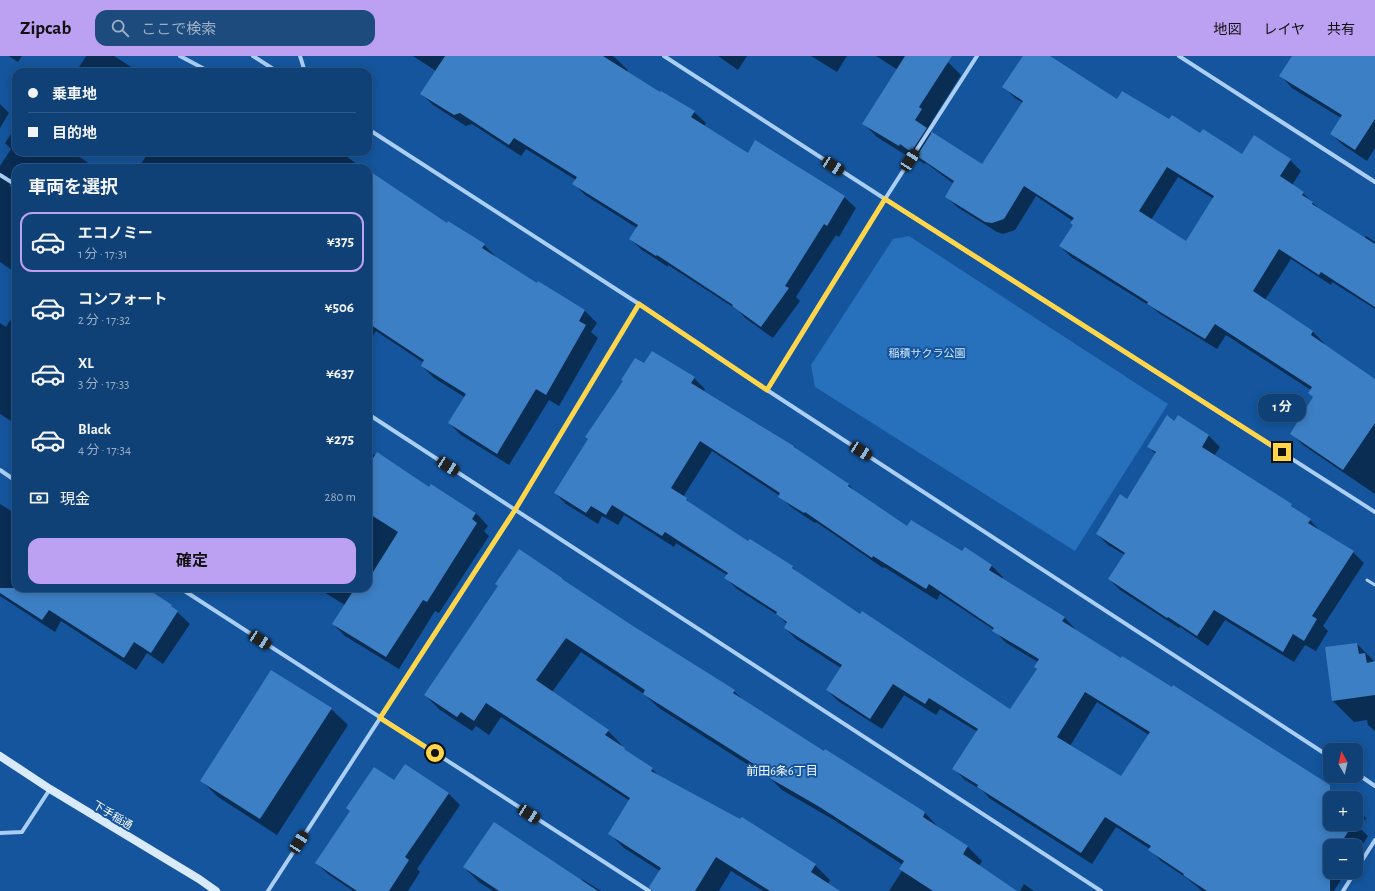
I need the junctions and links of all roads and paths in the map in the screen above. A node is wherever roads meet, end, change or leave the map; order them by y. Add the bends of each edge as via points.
1 (180, 56) edge
2 (253, 56) edge
3 (300, 56) edge
4 (664, 56) edge
5 (976, 56) edge
6 (1178, 56) edge
7 (202, 68) edge
8 (272, 68) edge
9 (304, 68) edge
10 (372, 132) edge
11 (0, 175) edge
12 (12, 182) edge
13 (1375, 182) edge
14 (885, 199) junction
15 (639, 304) junction
16 (767, 390) junction
17 (372, 417) edge
18 (0, 470) edge
19 (12, 478) edge
20 (515, 510) junction
21 (1375, 512) edge
22 (1367, 580) dead end
23 (1375, 585) edge
24 (186, 592) edge
25 (380, 718) junction
26 (1323, 751) edge
27 (0, 756) edge
28 (1363, 778) edge
29 (1375, 786) edge
30 (50, 789) junction
31 (0, 833) edge
32 (1375, 840) edge
33 (1363, 859) edge
34 (1350, 879) edge
35 (216, 891) edge
36 (268, 891) edge
37 (649, 891) edge
38 (1101, 891) edge
39 (1342, 891) edge

1 - 7 street
2 - 8 street
3 - 9 street
4 - 14 street
5 - 14 street
6 - 13 street
10 - 15 street
11 - 12 street
14 - 16 street
14 - 21 street
15 - 16 street
15 - 20 street
16 - 26 street
17 - 20 street
18 - 19 street
20 - 25 street
20 - 38 street
22 - 23 lane
24 - 25 street
25 - 36 street
25 - 37 street
27 - 30 main road, 下手稲通
28 - 29 street
30 - 31 street via 22,832
30 - 35 main road, 下手稲通
32 - 33 street
34 - 39 street

